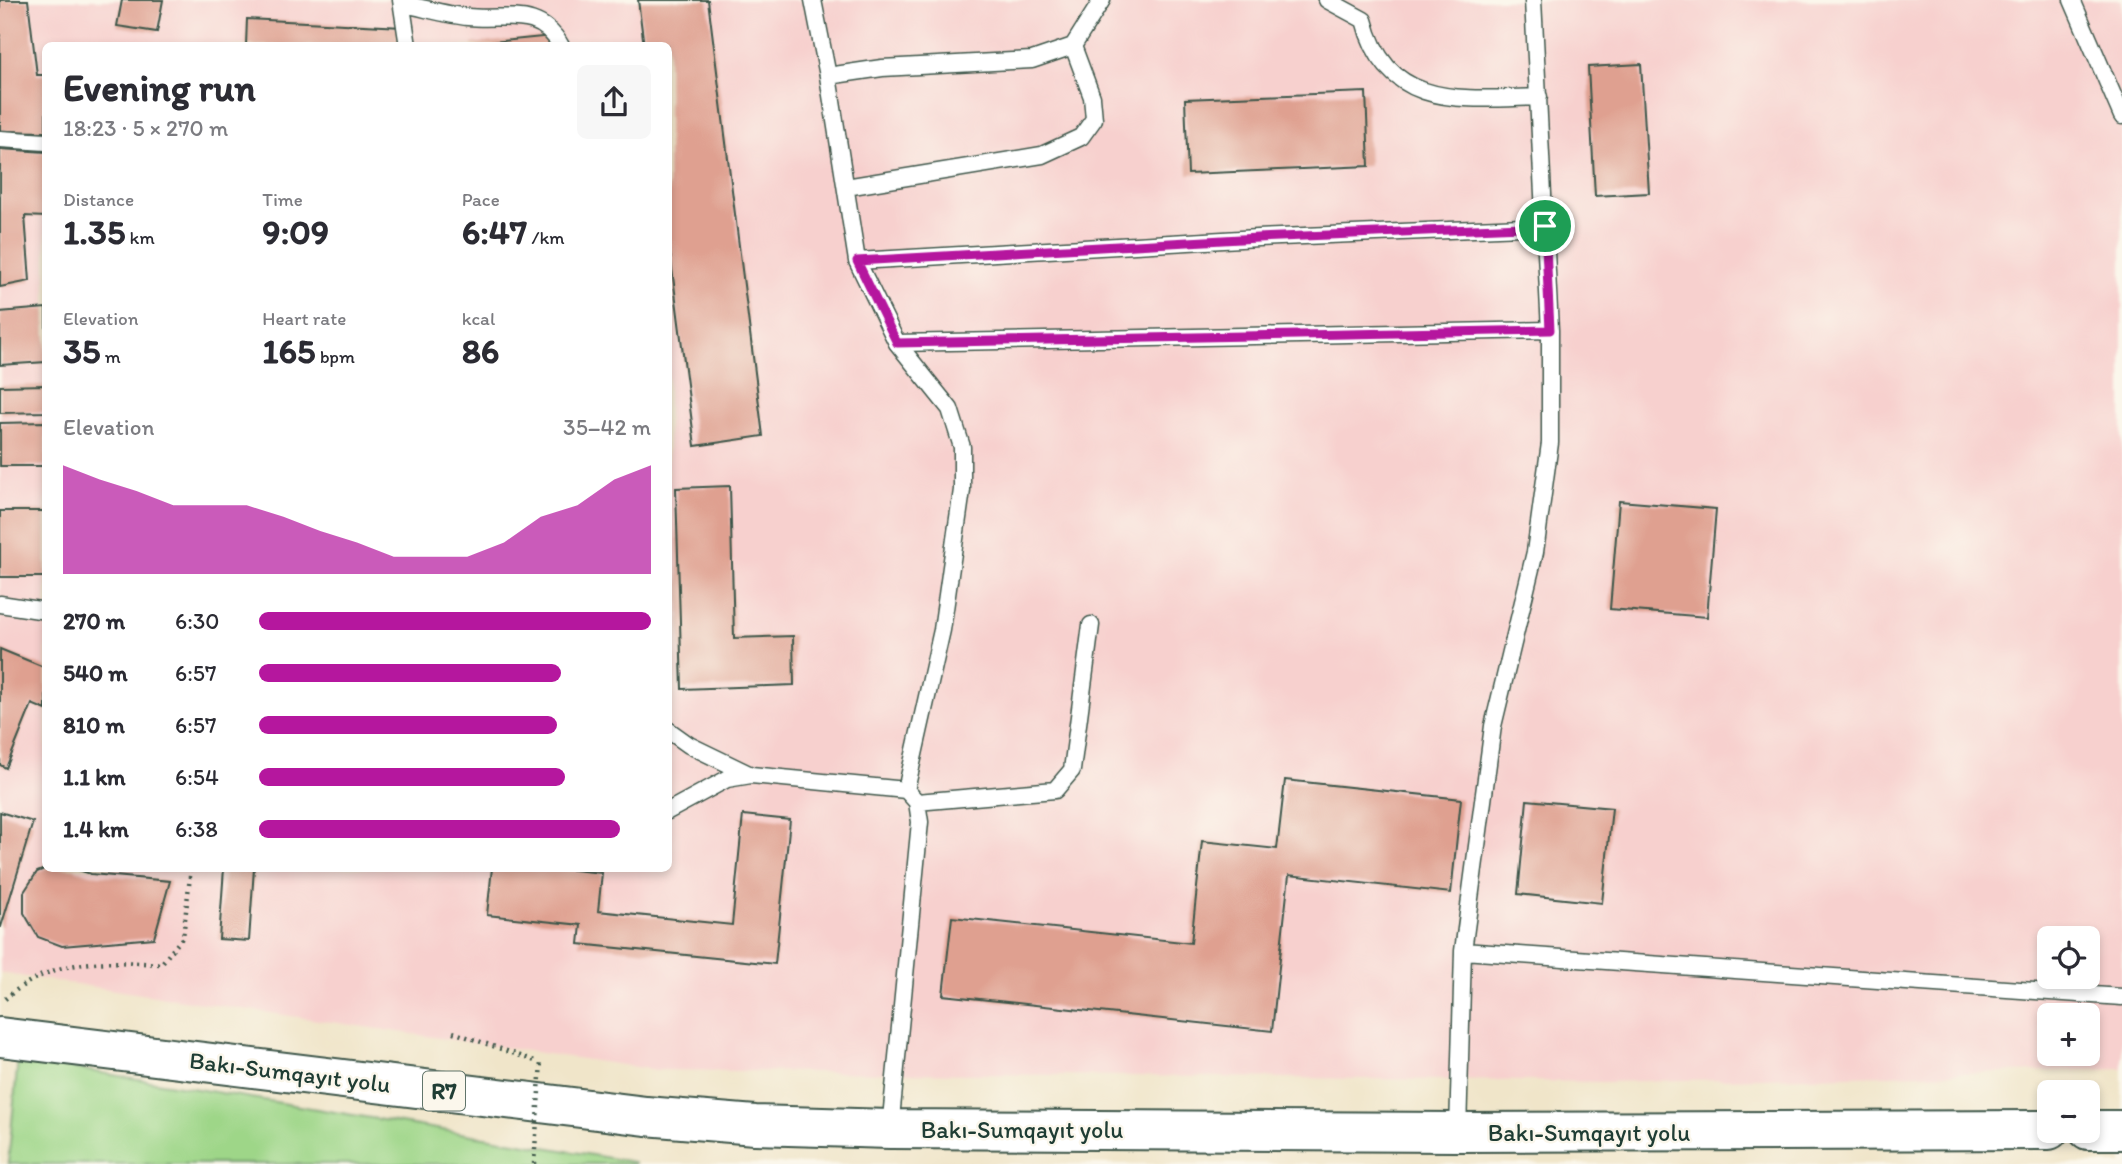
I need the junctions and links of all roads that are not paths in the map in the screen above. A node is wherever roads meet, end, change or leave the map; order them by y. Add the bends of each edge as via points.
1 (813, 0) edge
2 (1102, 0) edge
3 (1327, 0) edge
4 (1533, 0) edge
5 (2073, 0) edge
6 (402, 2) edge
7 (407, 42) edge
8 (559, 42) edge
9 (1073, 46) junction
10 (828, 76) junction
11 (1539, 97) junction
12 (2122, 116) edge
13 (0, 139) edge
14 (42, 142) edge
15 (846, 187) junction
16 (1545, 226) junction
17 (857, 261) junction
18 (1550, 330) junction
19 (897, 343) junction
20 (0, 604) edge
21 (42, 610) edge
22 (1091, 625) dead end
23 (672, 733) edge
24 (751, 775) junction
25 (911, 796) junction
26 (672, 809) edge
27 (1463, 951) junction
28 (2122, 997) edge
29 (0, 1037) edge
30 (890, 1129) junction
31 (2037, 1130) edge
32 (2100, 1130) edge
33 (2122, 1130) edge
34 (1458, 1132) junction

1 - 10 lane
2 - 9 lane
3 - 11 lane via 1364,20 1369,42 1382,62 1411,86 1437,98
4 - 11 lane
5 - 12 lane
6 - 7 lane
6 - 8 lane via 468,17 527,18 552,29
9 - 10 lane via 1032,60 881,68
9 - 15 lane via 1092,97 1094,119 1081,137 1042,155
10 - 15 lane
11 - 16 lane
13 - 14 lane
15 - 17 lane
16 - 17 lane
16 - 18 lane
17 - 19 lane
18 - 19 lane
18 - 27 lane via 1550,443 1535,552 1493,726
19 - 25 lane via 950,409 962,447 962,490 943,630
20 - 21 lane
22 - 25 lane via 1072,770 1055,790
23 - 24 lane
24 - 25 lane
24 - 26 lane via 727,779
25 - 30 lane via 920,822
27 - 28 lane
27 - 34 lane
29 - 30 highway, Bakı-Sumqayıt yolu / R7 via 646,1116
30 - 34 highway, Bakı-Sumqayıt yolu / R7
31 - 34 highway, Bakı-Sumqayıt yolu / R7
32 - 33 highway

